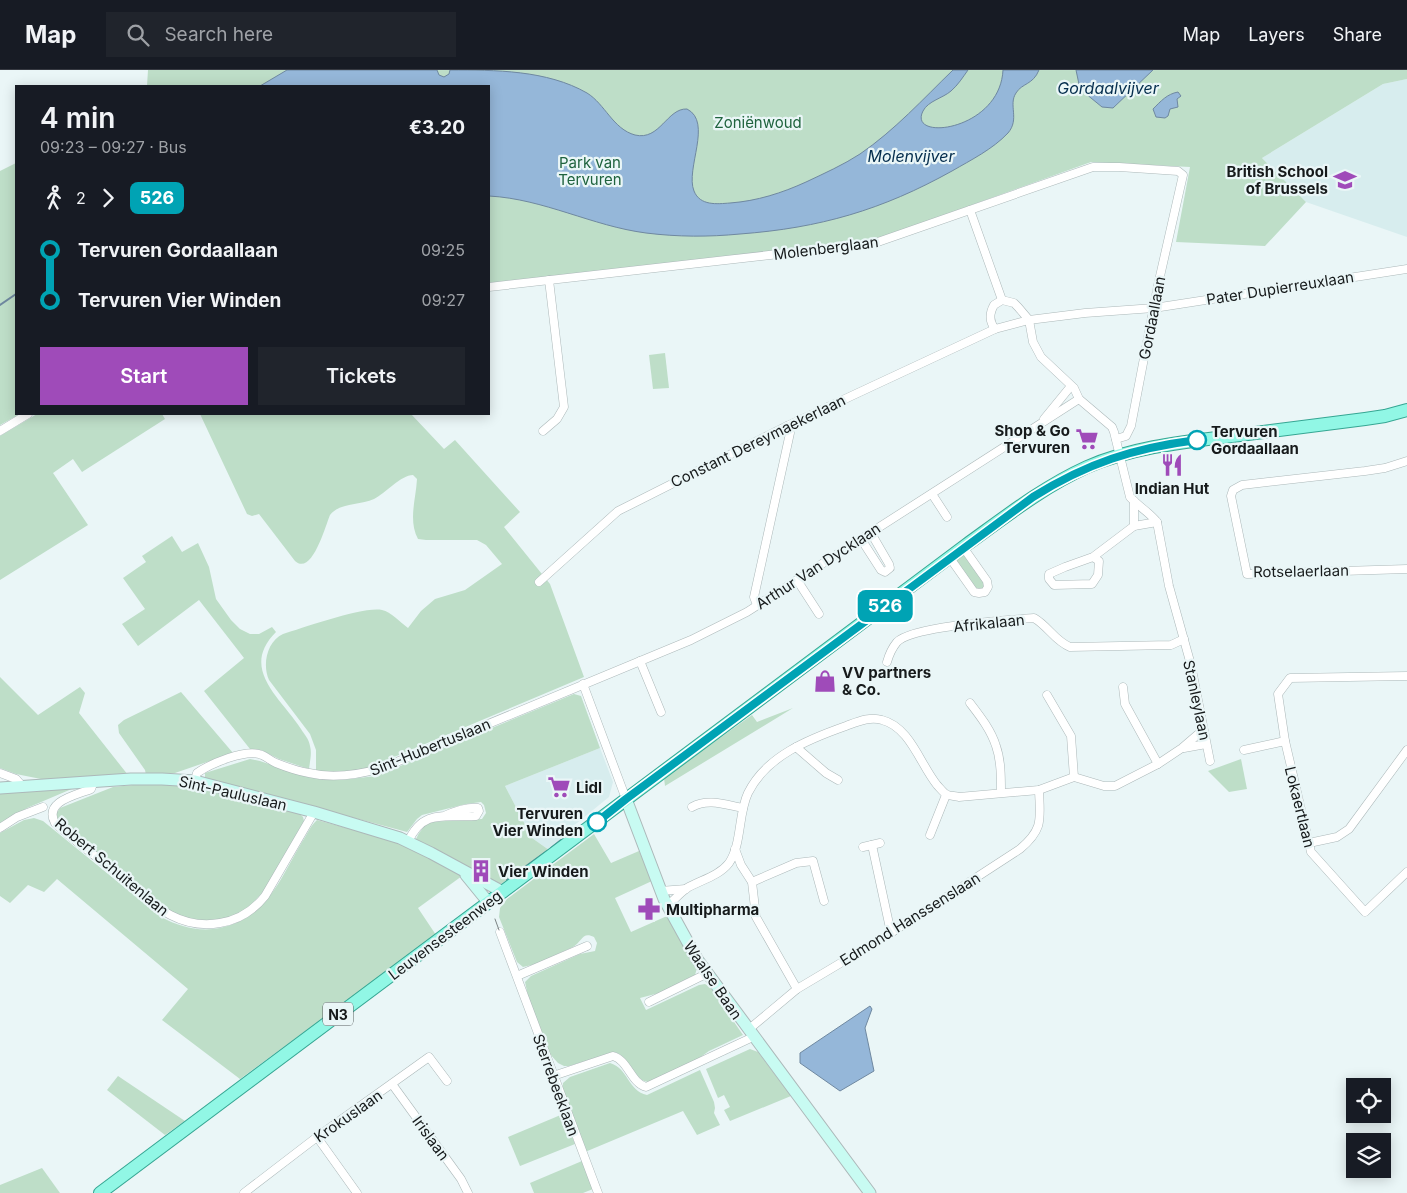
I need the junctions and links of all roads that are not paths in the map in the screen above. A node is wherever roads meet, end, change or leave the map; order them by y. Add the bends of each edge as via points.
1 (1181, 173) joint
2 (970, 210) junction
3 (1407, 269) edge
4 (549, 280) junction
5 (490, 287) edge
6 (1002, 300) junction
7 (1154, 308) junction
8 (1029, 320) junction
9 (995, 329) junction
10 (1071, 386) junction
11 (1079, 399) junction
12 (1407, 410) edge
13 (26, 415) edge
14 (1040, 424) junction
15 (787, 426) junction
16 (0, 431) edge
17 (543, 431) dead end
18 (1116, 439) junction
19 (1120, 455) junction
20 (1407, 461) edge
21 (932, 494) junction
22 (1134, 501) junction
23 (947, 517) dead end
24 (1157, 522) junction
25 (1134, 526) junction
26 (871, 533) junction
27 (861, 539) junction
28 (963, 547) junction
29 (1093, 557) junction
30 (950, 558) junction
31 (1407, 569) edge
32 (797, 580) junction
33 (539, 582) dead end
34 (757, 605) junction
35 (819, 614) dead end
36 (1184, 639) junction
37 (640, 661) junction
38 (887, 662) dead end
39 (1407, 676) edge
40 (582, 684) junction
41 (1123, 687) dead end
42 (1047, 695) dead end
43 (970, 703) dead end
44 (661, 712) dead end
45 (1203, 730) junction
46 (1285, 741) junction
47 (1206, 744) junction
48 (796, 747) junction
49 (1182, 748) junction
50 (1244, 750) dead end
51 (1407, 750) edge
52 (1210, 761) dead end
53 (1158, 764) junction
54 (0, 774) edge
55 (1074, 777) junction
56 (838, 780) dead end
57 (90, 781) junction
58 (194, 781) junction
59 (23, 787) junction
60 (1, 788) edge
61 (1040, 790) junction
62 (1002, 792) junction
63 (946, 795) junction
64 (626, 799) junction
65 (692, 807) dead end
66 (43, 808) dead end
67 (743, 808) junction
68 (314, 812) junction
69 (444, 816) dead end
70 (0, 828) edge
71 (930, 835) dead end
72 (408, 842) junction
73 (1308, 843) junction
74 (863, 847) dead end
75 (735, 849) junction
76 (729, 863) junction
77 (455, 865) junction
78 (741, 865) junction
79 (1407, 872) edge
80 (752, 882) junction
81 (686, 889) junction
82 (660, 891) junction
83 (503, 892) junction
84 (824, 901) dead end
85 (488, 902) junction
86 (667, 906) junction
87 (500, 932) dead end
88 (891, 933) junction
89 (587, 946) dead end
90 (706, 974) junction
91 (516, 976) junction
92 (797, 989) junction
93 (649, 1002) dead end
94 (751, 1034) junction
95 (553, 1076) junction
96 (447, 1080) dead end
97 (392, 1084) junction
98 (317, 1137) junction
99 (100, 1193) edge
100 (244, 1193) edge
101 (357, 1193) edge
102 (468, 1193) edge
103 (598, 1193) edge
104 (870, 1193) edge

1 - 2 street, Molenberglaan via 1092,167
1 - 7 street, Gordaallaan
2 - 4 street, Molenberglaan via 875,243
2 - 6 street
3 - 7 street, Pater Dupierreuxlaan
4 - 5 street, Molenberglaan
4 - 17 street via 564,407 557,419
6 - 8 street via 1014,303
6 - 9 street via 992,309 990,322
7 - 8 street, Pater Dupierreuxlaan
7 - 18 street, Gordaallaan via 1131,426 1126,436
8 - 9 street, Constant Dereymaekerlaan
8 - 10 street via 1033,342 1041,357
9 - 15 street, Constant Dereymaekerlaan
10 - 11 street
10 - 14 street, Arthur Van Dycklaan
11 - 14 street, Arthur Van Dycklaan
11 - 18 street via 1112,428
12 - 19 main road, Leuvensesteenweg / N3 via 1365,419 1179,442
13 - 16 street
14 - 21 street, Arthur Van Dycklaan
15 - 33 street, Constant Dereymaekerlaan via 618,511
15 - 34 street via 790,433 754,598
18 - 19 street
19 - 22 street via 1128,490
19 - 28 main road, Leuvensesteenweg / N3 via 1050,486
20 - 31 street, Rotselaerlaan via 1386,468 1242,485 1233,490 1231,496 1247,574
21 - 23 street
21 - 26 street, Arthur Van Dycklaan
22 - 24 street
22 - 25 street
24 - 25 street
24 - 36 street, Stanleylaan via 1168,586
25 - 29 street
26 - 27 street, Arthur Van Dycklaan
26 - 27 street via 889,564 888,571 881,570
27 - 32 street, Arthur Van Dycklaan
28 - 30 main road, Leuvensesteenweg / N3
28 - 30 street via 987,582 985,592 974,592
29 - 29 street via 1049,574 1049,579 1054,585 1092,584 1098,575 1099,561
30 - 64 main road, Leuvensesteenweg / N3
32 - 34 street, Arthur Van Dycklaan
32 - 35 street
34 - 37 street, Arthur Van Dycklaan via 715,629
36 - 38 street, Afrikalaan via 1171,645 1070,647 1061,643 1034,618 922,631 898,640
36 - 45 street, Stanleylaan
37 - 40 street, Arthur Van Dycklaan
37 - 44 street
39 - 46 street, Lokaertlaan via 1290,678 1278,694
40 - 58 street, Sint-Hubertuslaan via 382,768 335,776 310,774 251,753 206,767 196,773
40 - 64 street, Waalse Baan
41 - 53 street via 1125,704
42 - 55 street via 1071,736
43 - 62 street via 989,730 996,747
45 - 47 street, Stanleylaan
45 - 49 street
46 - 50 street
46 - 73 street, Lokaertlaan
47 - 49 street
47 - 52 street, Stanleylaan
48 - 56 street
48 - 63 street via 859,722 881,719 896,724
48 - 67 street via 756,779
49 - 53 street
51 - 73 street via 1349,828 1337,837
53 - 55 street via 1115,786
54 - 59 street via 16,779
54 - 60 street
55 - 61 street
57 - 58 street, Sint-Pauluslaan via 162,778
57 - 59 street, Sint-Pauluslaan
57 - 68 street, Robert Schuitenlaan via 92,788 55,806 52,812 56,824 167,914 200,925 235,919 254,908 265,896
58 - 68 street, Sint-Pauluslaan
59 - 60 street, Sint-Pauluslaan
61 - 62 street
61 - 88 street, Edmond Hanssenslaan via 1040,823 1032,839
62 - 63 street
63 - 71 street
64 - 82 street, Waalse Baan
64 - 83 main road, Leuvensesteenweg / N3
65 - 67 street via 707,801
66 - 70 street via 17,817
67 - 75 street
68 - 72 street, Sint-Pauluslaan
69 - 72 street via 420,823
72 - 77 street, Sint-Pauluslaan
73 - 79 street, Lokaertlaan via 1310,852 1321,866 1365,912
74 - 88 street via 876,844
75 - 76 street
75 - 78 street
76 - 78 street
76 - 81 street via 713,876
77 - 83 street, Sint-Pauluslaan
77 - 85 street, Sint-Pauluslaan
78 - 80 street
80 - 84 street via 796,863 813,861
80 - 92 street via 756,917
81 - 82 street
81 - 86 street
82 - 86 street, Waalse Baan
83 - 85 main road, Leuvensesteenweg / N3
85 - 99 main road, Leuvensesteenweg / N3
86 - 90 street, Waalse Baan
87 - 91 street, Sterrebeeklaan
88 - 92 street, Edmond Hanssenslaan
89 - 91 street
90 - 93 street
90 - 94 street, Waalse Baan
91 - 95 street, Sterrebeeklaan
92 - 94 street, Edmond Hanssenslaan
94 - 95 street, Edmond Hanssenslaan via 646,1087 615,1056
94 - 104 street, Waalse Baan
95 - 103 street, Sterrebeeklaan
96 - 97 street, Krokuslaan via 429,1057
97 - 98 street, Krokuslaan
97 - 102 street, Irislaan
98 - 100 street, Krokuslaan
98 - 101 street

